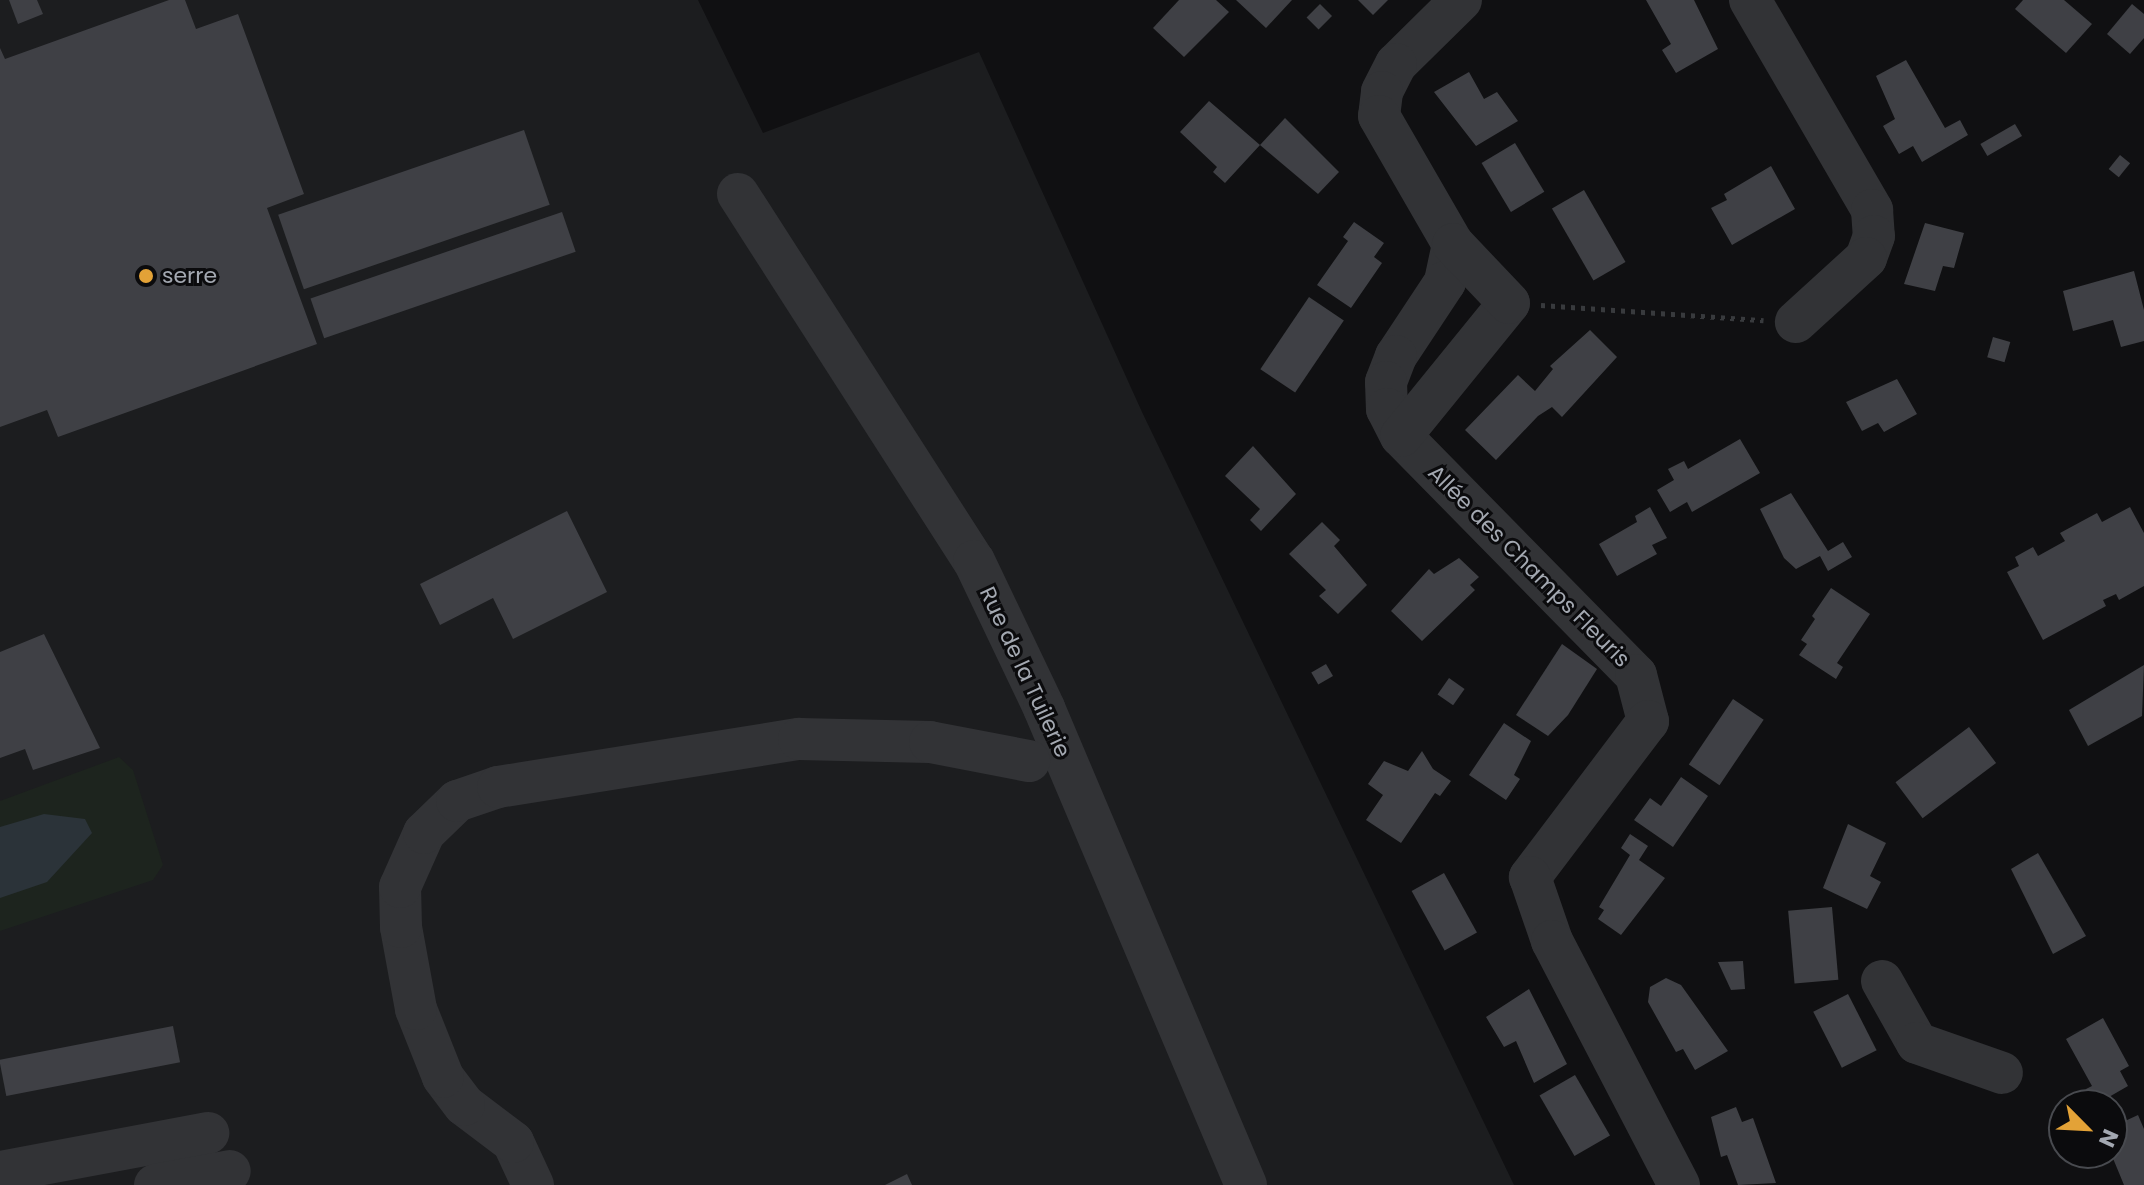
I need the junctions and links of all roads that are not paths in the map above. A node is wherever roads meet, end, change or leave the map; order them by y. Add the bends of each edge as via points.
1 (1461, 0) edge
2 (1750, 0) edge
3 (738, 194) dead end
4 (1453, 244) junction
5 (1796, 322) road end
6 (1401, 436) junction
7 (1029, 761) dead end
8 (1882, 981) dead end
9 (2002, 1073) dead end
10 (208, 1133) dead end
11 (230, 1171) dead end
12 (0, 1172) edge
13 (68, 1172) edge
14 (155, 1185) edge
15 (533, 1185) edge
16 (1246, 1185) edge
17 (1679, 1185) edge

1 - 4 street via 1396,64 1382,92 1379,116
2 - 5 street via 1872,210 1874,236 1866,258
3 - 16 street, Rue de la Tuilerie via 974,561 1044,708
4 - 6 street, Allée des Champs Fleuris via 1445,282 1396,356 1386,382 1387,409
4 - 6 street via 1509,303
6 - 17 street, Allée des Champs Fleuris via 1636,675 1648,721 1530,877 1552,941
7 - 15 street via 930,742 799,739 498,787 457,801 424,833 400,887 401,927 416,1009 443,1077 464,1105 513,1142
8 - 9 street via 1917,1043
10 - 13 street
11 - 14 street
12 - 13 street

